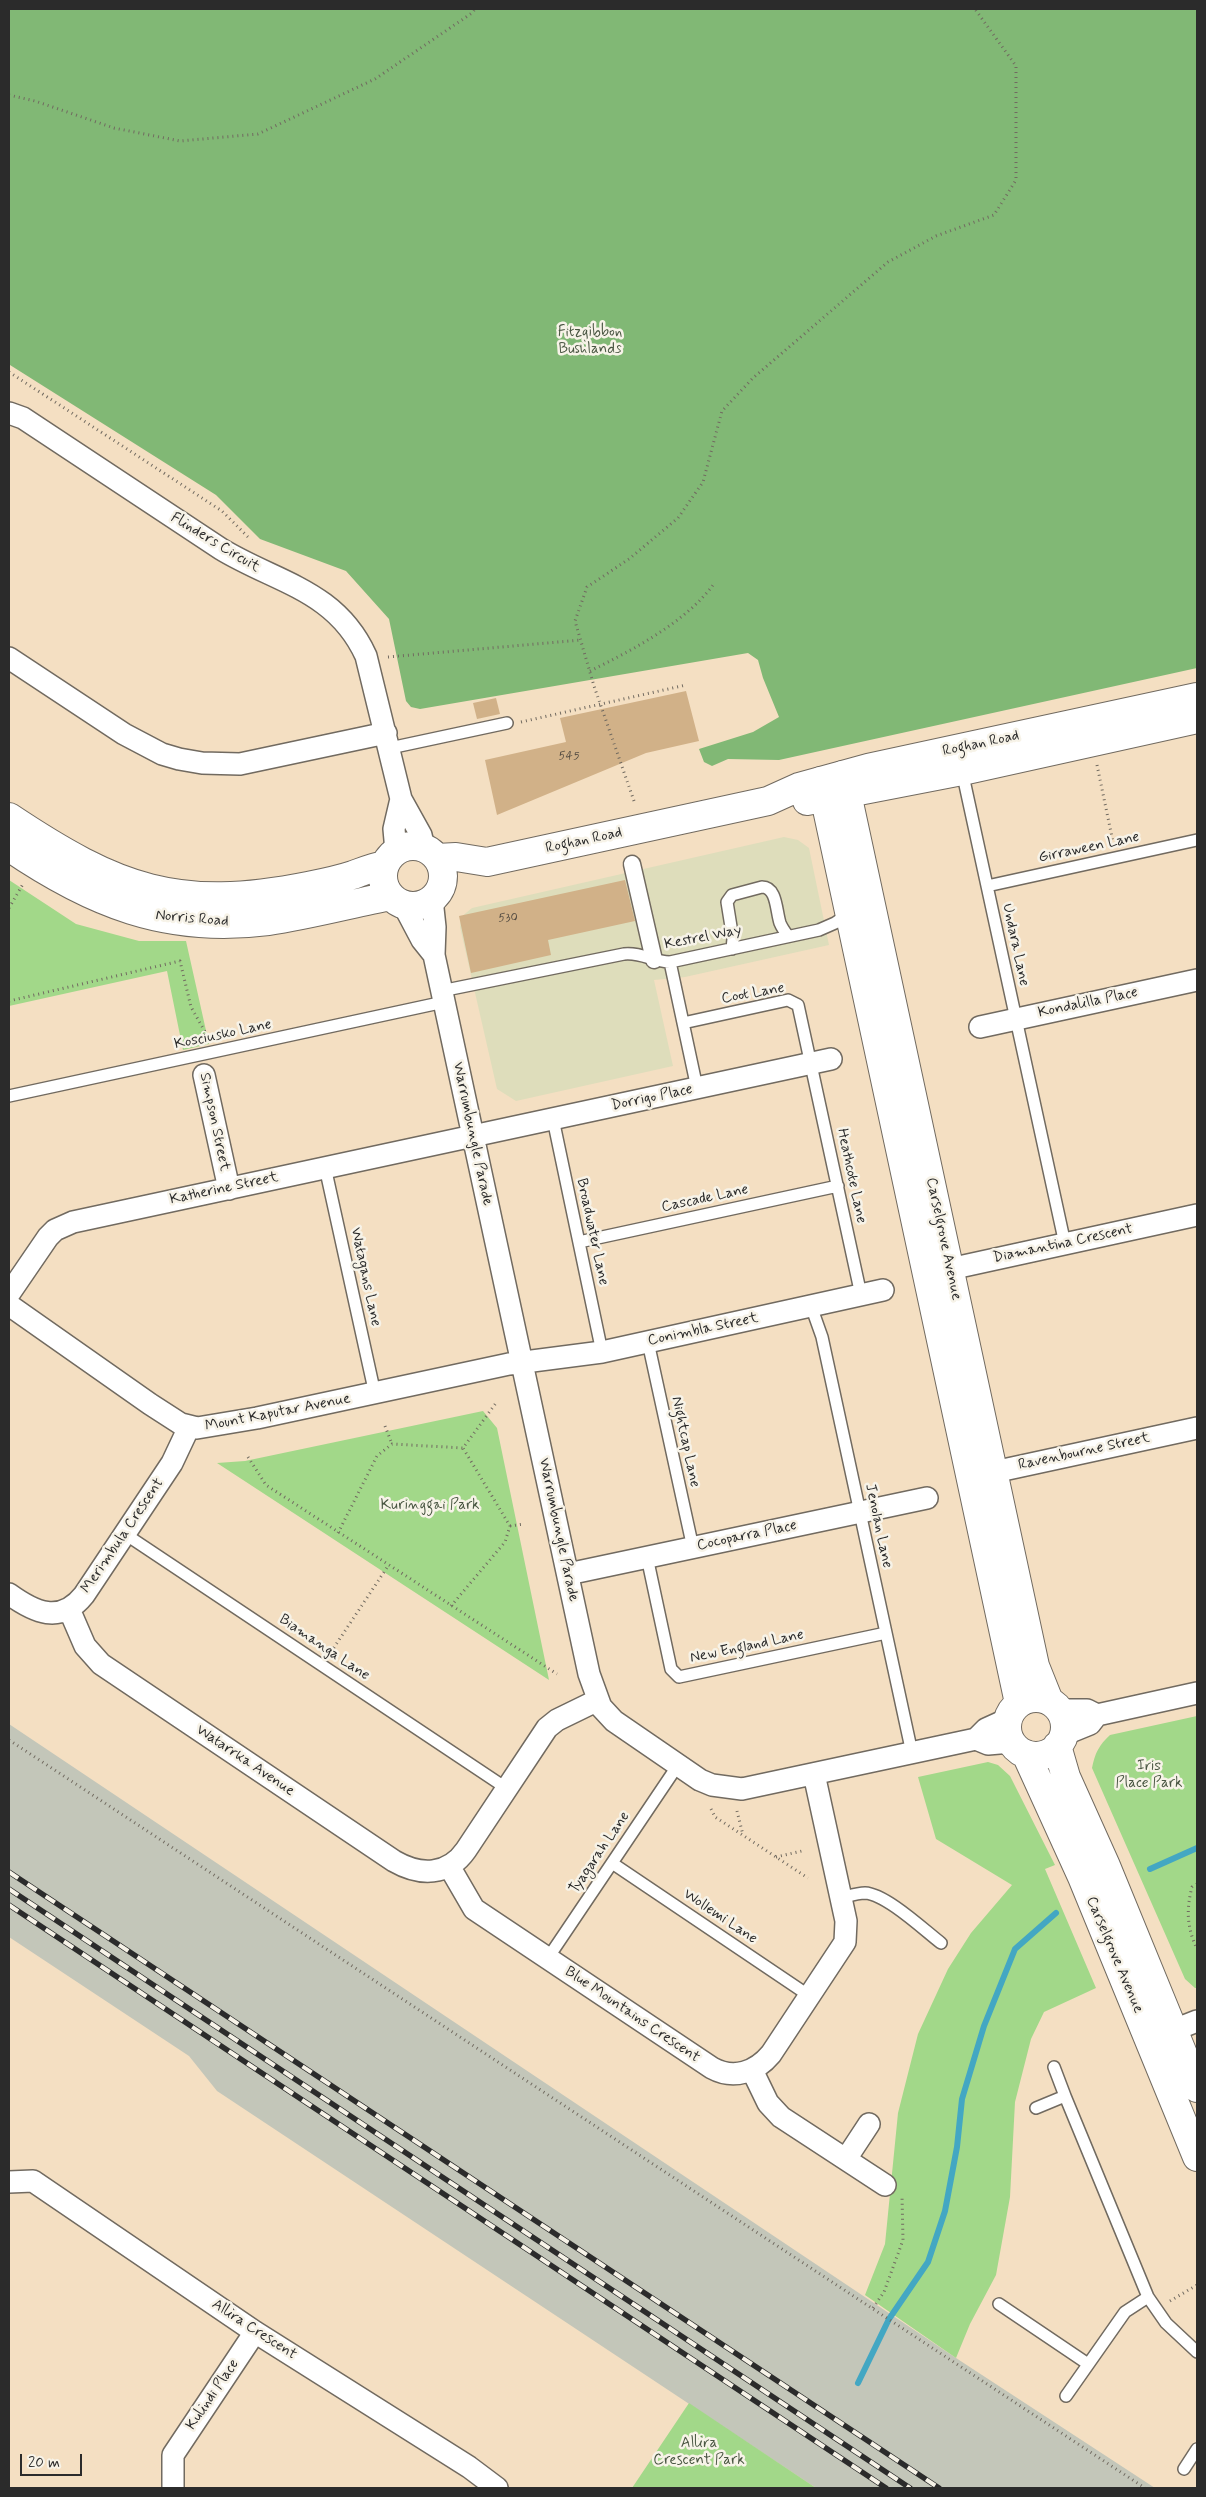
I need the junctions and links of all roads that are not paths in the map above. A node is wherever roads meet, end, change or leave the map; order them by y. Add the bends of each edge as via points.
1 (9, 413) edge
2 (9, 658) edge
3 (1197, 697) edge
4 (1197, 719) edge
5 (512, 723) road end
6 (388, 741) junction
7 (962, 771) junction
8 (834, 787) junction
9 (401, 799) junction
10 (9, 817) edge
11 (1197, 840) edge
12 (9, 847) edge
13 (430, 853) junction
14 (391, 858) junction
15 (487, 862) junction
16 (632, 864) dead end
17 (987, 886) junction
18 (436, 893) junction
19 (397, 900) junction
20 (850, 912) junction
21 (788, 936) junction
22 (732, 949) junction
23 (434, 956) junction
24 (662, 961) junction
25 (1197, 980) edge
26 (443, 996) junction
27 (1016, 1019) junction
28 (683, 1023) junction
29 (980, 1027) dead end
30 (821, 1061) junction
31 (202, 1065) junction
32 (697, 1088) junction
33 (9, 1096) edge
34 (553, 1119) junction
35 (472, 1136) junction
36 (325, 1168) junction
37 (838, 1186) junction
38 (229, 1189) junction
39 (1197, 1215) edge
40 (579, 1242) junction
41 (1065, 1244) junction
42 (939, 1271) junction
43 (883, 1290) dead end
44 (9, 1294) edge
45 (861, 1295) junction
46 (9, 1305) edge
47 (811, 1306) junction
48 (648, 1342) junction
49 (602, 1352) junction
50 (522, 1362) junction
51 (375, 1394) junction
52 (188, 1427) junction
53 (1197, 1428) edge
54 (983, 1474) junction
55 (927, 1498) dead end
56 (860, 1512) junction
57 (125, 1534) junction
58 (693, 1548) junction
59 (647, 1557) junction
60 (568, 1574) junction
61 (9, 1594) edge
62 (69, 1609) junction
63 (886, 1633) junction
64 (1197, 1693) edge
65 (598, 1700) junction
66 (1057, 1723) junction
67 (1016, 1730) junction
68 (912, 1753) junction
69 (678, 1765) junction
70 (814, 1774) junction
71 (506, 1788) junction
72 (612, 1863) junction
73 (449, 1866) junction
74 (841, 1898) junction
75 (941, 1944) dead end
76 (548, 1958) junction
77 (811, 1997) junction
78 (1186, 2025) edge
79 (1150, 2040) junction
80 (1054, 2067) dead end
81 (752, 2070) junction
82 (1197, 2088) edge
83 (1065, 2096) junction
84 (1036, 2108) dead end
85 (869, 2124) dead end
86 (1197, 2157) edge
87 (846, 2159) junction
88 (9, 2182) edge
89 (882, 2183) road end
90 (1148, 2297) junction
91 (999, 2304) dead end
92 (255, 2332) junction
93 (1197, 2352) edge
94 (1088, 2364) junction
95 (1066, 2396) dead end
96 (1197, 2449) edge
97 (1184, 2468) dead end
98 (173, 2488) edge
99 (497, 2488) edge

1 - 6 street, Flinders Circuit via 23,418 229,554 321,599 360,642
2 - 6 street via 124,734 162,754 202,764 240,764
3 - 8 street, Roghan Road
4 - 7 street, Roghan Road
5 - 6 lane
6 - 9 street, Flinders Circuit
7 - 8 street, Roghan Road
7 - 17 lane, Undara Lane
8 - 15 street, Roghan Road via 799,787 768,800
8 - 20 street, Carselgrove Avenue
8 - 42 street, Carselgrove Avenue
9 - 13 street, Flinders Circuit
9 - 14 street, Flinders Circuit
10 - 14 street, Norris Road via 81,863 112,877 176,894 206,897 258,895 339,879
11 - 17 lane, Girraween Lane
12 - 19 street, Norris Road via 94,898 141,913 182,921 239,923
13 - 14 street via 404,847
13 - 15 street, Roghan Road
13 - 18 street via 442,866
14 - 19 street via 383,881
15 - 18 street, Roghan Road
16 - 24 street
17 - 27 lane, Undara Lane
18 - 19 street via 423,904
18 - 23 street, Warrumbungle Parade
19 - 23 street, Warrumbungle Parade
20 - 21 lane, Kestrel Way via 829,926
20 - 42 street, Carselgrove Avenue
21 - 22 lane, Kestrel Way
21 - 22 lane via 780,922 772,892 762,887 732,895 727,902
22 - 24 lane, Kestrel Way
23 - 26 street, Warrumbungle Parade
24 - 26 lane, Kestrel Way via 638,953 624,954
24 - 28 lane
25 - 27 street, Kondalilla Place
26 - 31 lane, Kosciusko Lane
26 - 35 street, Warrumbungle Parade
27 - 29 street, Kondalilla Place
27 - 41 lane, Undara Lane
28 - 30 lane, Coot Lane via 791,1000 800,1008
28 - 32 lane
30 - 32 street, Dorrigo Place
30 - 37 lane, Heathcote Lane
31 - 33 lane, Kosciusko Lane
31 - 38 street, Simpson Street
32 - 34 street, Dorrigo Place
34 - 35 street, Dorrigo Place
34 - 40 lane, Broadwater Lane
35 - 36 street, Katherine Street
35 - 50 street, Warrumbungle Parade
36 - 38 street, Katherine Street
36 - 51 lane, Watagans Lane
37 - 40 lane, Cascade Lane
37 - 45 lane, Heathcote Lane
38 - 44 street, Katherine Street via 64,1225 48,1237
39 - 41 street, Diamantina Crescent
40 - 49 lane, Broadwater Lane
41 - 42 street, Diamantina Crescent
42 - 54 street, Carselgrove Avenue
43 - 45 street, Conimbla Street
45 - 47 street, Conimbla Street
46 - 52 street, Mount Kaputar Avenue
47 - 48 street, Conimbla Street
47 - 56 lane, Jenolan Lane via 822,1338
48 - 49 street, Conimbla Street
48 - 58 lane, Nightcap Lane
49 - 50 street, Conimbla Street
50 - 51 street, Mount Kaputar Avenue
50 - 60 street, Warrumbungle Parade
51 - 52 street, Mount Kaputar Avenue via 221,1426
52 - 57 street, Merimbula Crescent via 172,1463
53 - 54 street, Ravenbourne Street
54 - 66 street, Carselgrove Avenue via 1035,1666
54 - 67 street, Carselgrove Avenue
55 - 56 street, Cocoparra Place
56 - 58 street, Cocoparra Place
56 - 63 lane, Jenolan Lane
57 - 62 street, Merimbula Crescent via 84,1596
57 - 71 lane, Biamanga Lane
58 - 59 street, Cocoparra Place
59 - 60 street, Cocoparra Place
59 - 63 lane, New England Lane via 671,1669 679,1677
60 - 65 street, Warrumbungle Parade via 589,1674
61 - 62 street via 37,1611 53,1613
62 - 73 street, Watarrka Avenue via 85,1646 101,1664 406,1868 424,1872
63 - 68 lane, Jenolan Lane
64 - 66 street via 1097,1715 1087,1710
65 - 69 street, Warrumbungle Parade via 614,1721
65 - 71 street via 547,1728
66 - 67 street via 1034,1698
66 - 67 street via 1042,1755
66 - 78 street, Carselgrove Avenue via 1066,1776
67 - 68 street, Warrumbungle Parade via 988,1744 976,1739
67 - 79 street, Carselgrove Avenue via 1050,1802
68 - 70 street, Warrumbungle Parade
69 - 70 street, Warrumbungle Parade via 700,1780 725,1788 754,1788
69 - 72 lane, Tyagarah Lane
70 - 74 street
71 - 73 street via 462,1856
72 - 76 lane, Tyagarah Lane
72 - 77 lane, Wollemi Lane
73 - 76 street, Blue Mountains Crescent via 474,1909
74 - 75 lane via 864,1893 878,1898
74 - 77 street via 847,1931 845,1942
76 - 81 street, Blue Mountains Crescent via 712,2068 733,2075
77 - 81 street via 765,2062
78 - 79 street
78 - 82 street, Carselgrove Avenue
79 - 86 street, Carselgrove Avenue
80 - 83 lane
81 - 87 street via 774,2110
83 - 84 lane
83 - 90 lane
85 - 87 street
87 - 89 street
88 - 92 street, Allira Crescent via 33,2181
90 - 93 lane via 1156,2311
90 - 94 lane via 1125,2312
91 - 94 lane
92 - 98 street, Kulindi Place via 173,2455
92 - 99 street, Allira Crescent
94 - 95 lane
96 - 97 lane

